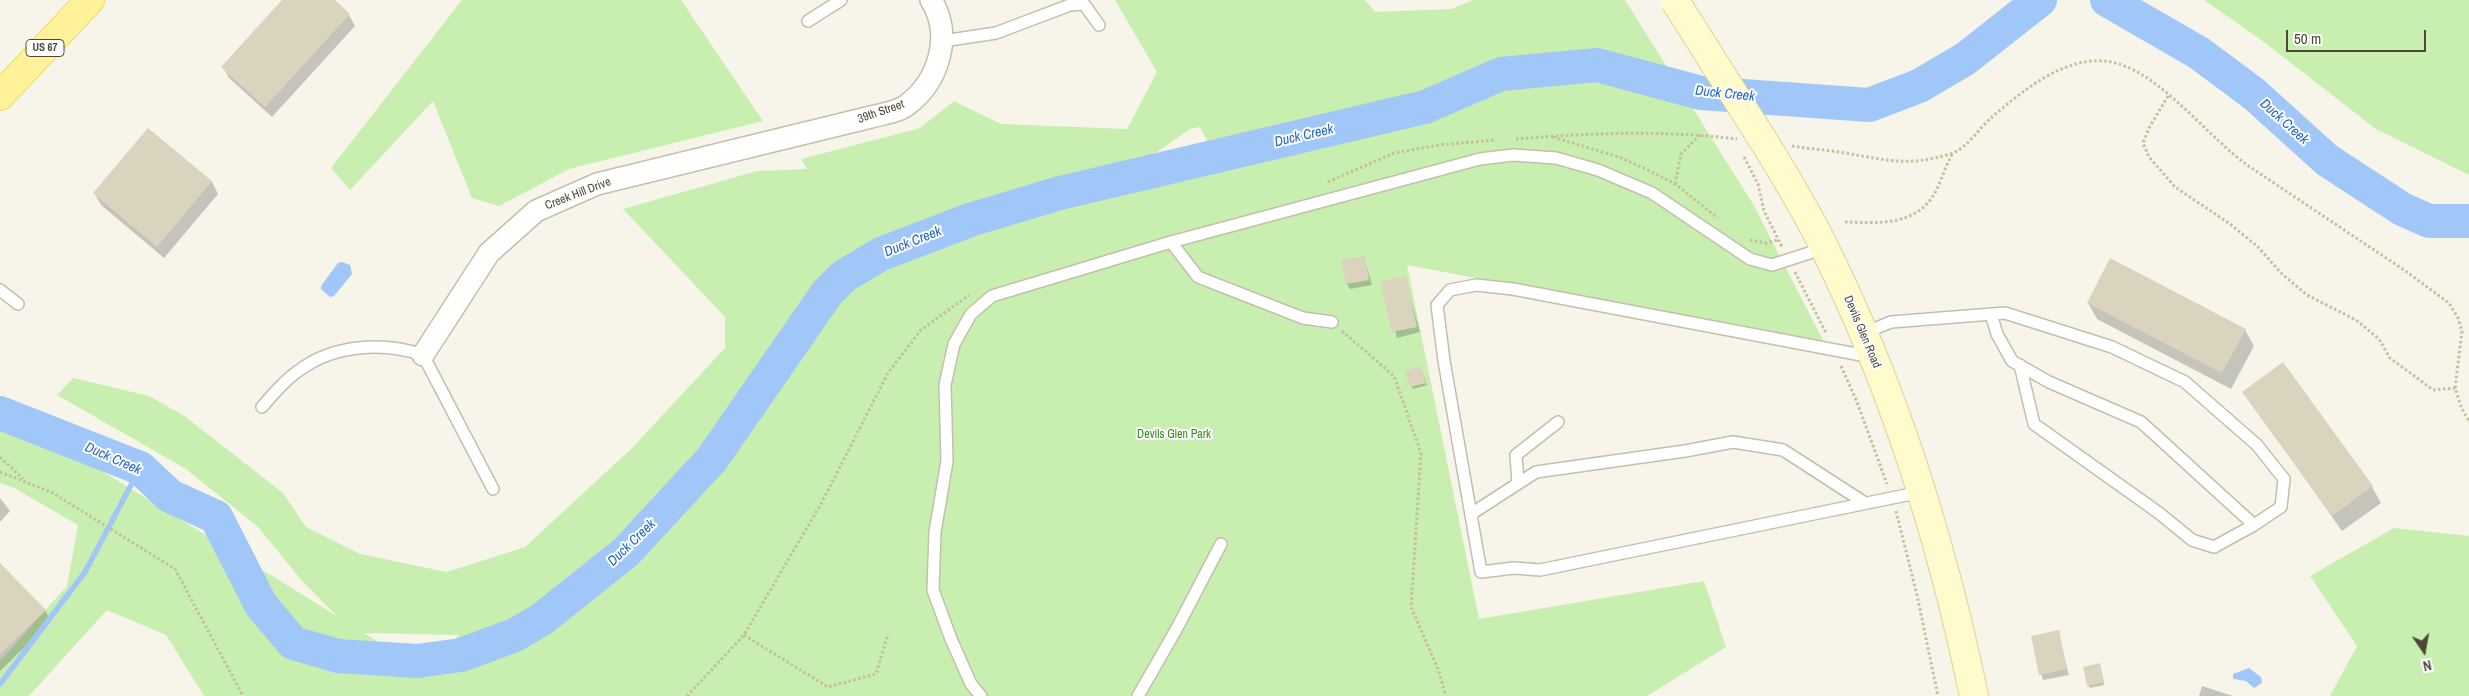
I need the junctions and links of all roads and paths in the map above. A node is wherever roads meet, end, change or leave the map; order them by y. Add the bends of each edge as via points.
1 (90, 0) edge
2 (841, 0) edge
3 (931, 0) edge
4 (1674, 1) edge
5 (808, 21) dead end
6 (1099, 24) dead end
7 (943, 41) junction
8 (2, 91) edge
9 (2168, 96) junction
10 (828, 128) joint
11 (1700, 135) junction
12 (1513, 139) dead end
13 (1504, 140) dead end
14 (1746, 141) dead end
15 (1778, 151) junction
16 (1953, 153) junction
17 (1744, 157) dead end
18 (1323, 184) dead end
19 (1675, 184) dead end
20 (1845, 222) dead end
21 (1171, 242) junction
22 (1825, 248) junction
23 (1788, 259) junction
24 (0, 290) edge
25 (976, 292) dead end
26 (18, 304) dead end
27 (1991, 314) junction
28 (1332, 322) joint
29 (1867, 345) junction
30 (1834, 350) junction
31 (423, 354) junction
32 (2020, 365) junction
33 (2454, 388) junction
34 (262, 407) dead end
35 (2469, 421) edge
36 (1558, 422) dead end
37 (0, 457) edge
38 (0, 472) edge
39 (24, 480) junction
40 (1518, 483) junction
41 (493, 490) dead end
42 (1921, 492) junction
43 (1892, 498) junction
44 (1865, 503) junction
45 (1471, 514) junction
46 (2254, 526) junction
47 (1221, 544) dead end
48 (888, 634) dead end
49 (744, 635) junction
50 (243, 696) edge
51 (687, 696) edge
52 (981, 696) edge
53 (1138, 696) edge
54 (1446, 696) edge
55 (1938, 696) edge
56 (1974, 696) edge

1 - 8 main road, US 67
2 - 5 lane
3 - 7 street, 39th Street via 939,13
4 - 15 main road, Devils Glen Road, bridge
6 - 7 lane via 1084,4 1070,6 996,34
7 - 10 street, 39th Street via 926,87 906,106
9 - 16 path via 2147,77 2126,66 2108,61 2082,62 2055,71 2025,91
9 - 33 path via 2222,147 2449,303 2462,331
9 - 33 path via 2143,143 2149,157 2175,187 2230,224 2307,295 2356,320 2379,339 2390,358 2434,390
10 - 31 street, Creek Hill Drive via 597,184 536,211 489,253
11 - 12 path via 1561,135
11 - 14 path
11 - 19 path via 1681,154
13 - 18 path via 1439,145 1394,153
15 - 16 path via 1845,153 1892,162 1924,161
15 - 22 main road, Devils Glen Road
16 - 20 path via 1934,195 1922,210 1911,217 1889,222
17 - 23 path via 1758,184 1764,211
21 - 23 lane via 1480,159 1513,155 1556,158 1598,170 1652,193 1750,258 1772,265
21 - 28 lane via 1198,276 1303,318
21 - 52 lane via 992,296 971,314 954,344 945,385 947,461 935,532 933,590 950,639 971,684
22 - 23 lane
22 - 29 main road, Devils Glen Road
23 - 30 path
24 - 26 lane
25 - 49 path via 921,330 888,372 822,502
27 - 29 lane via 1891,322
27 - 32 lane via 1997,334 2012,361
27 - 46 lane via 2006,313 2112,347 2185,382 2257,445 2284,479 2281,507
28 - 54 path via 1394,376 1422,452 1411,607
29 - 30 lane
29 - 42 main road, Devils Glen Road
30 - 43 path
30 - 45 lane via 1513,289 1476,285 1450,290 1437,305
31 - 34 lane via 400,347 345,350 302,368 285,381
31 - 41 lane
32 - 46 lane via 2049,382 2141,422
32 - 46 lane via 2034,424 2192,540 2214,547
33 - 35 path
36 - 40 lane via 1516,455
37 - 39 path
38 - 39 path
39 - 50 path via 51,492 175,569
40 - 44 lane via 1536,472 1733,442 1783,450
40 - 45 lane
42 - 43 lane
42 - 56 main road, Devils Glen Road via 1950,586
43 - 44 lane
43 - 55 path via 1917,594
44 - 45 lane via 1540,570 1514,568 1493,572 1481,572
47 - 53 lane
48 - 49 path via 876,674 828,687
49 - 51 path

